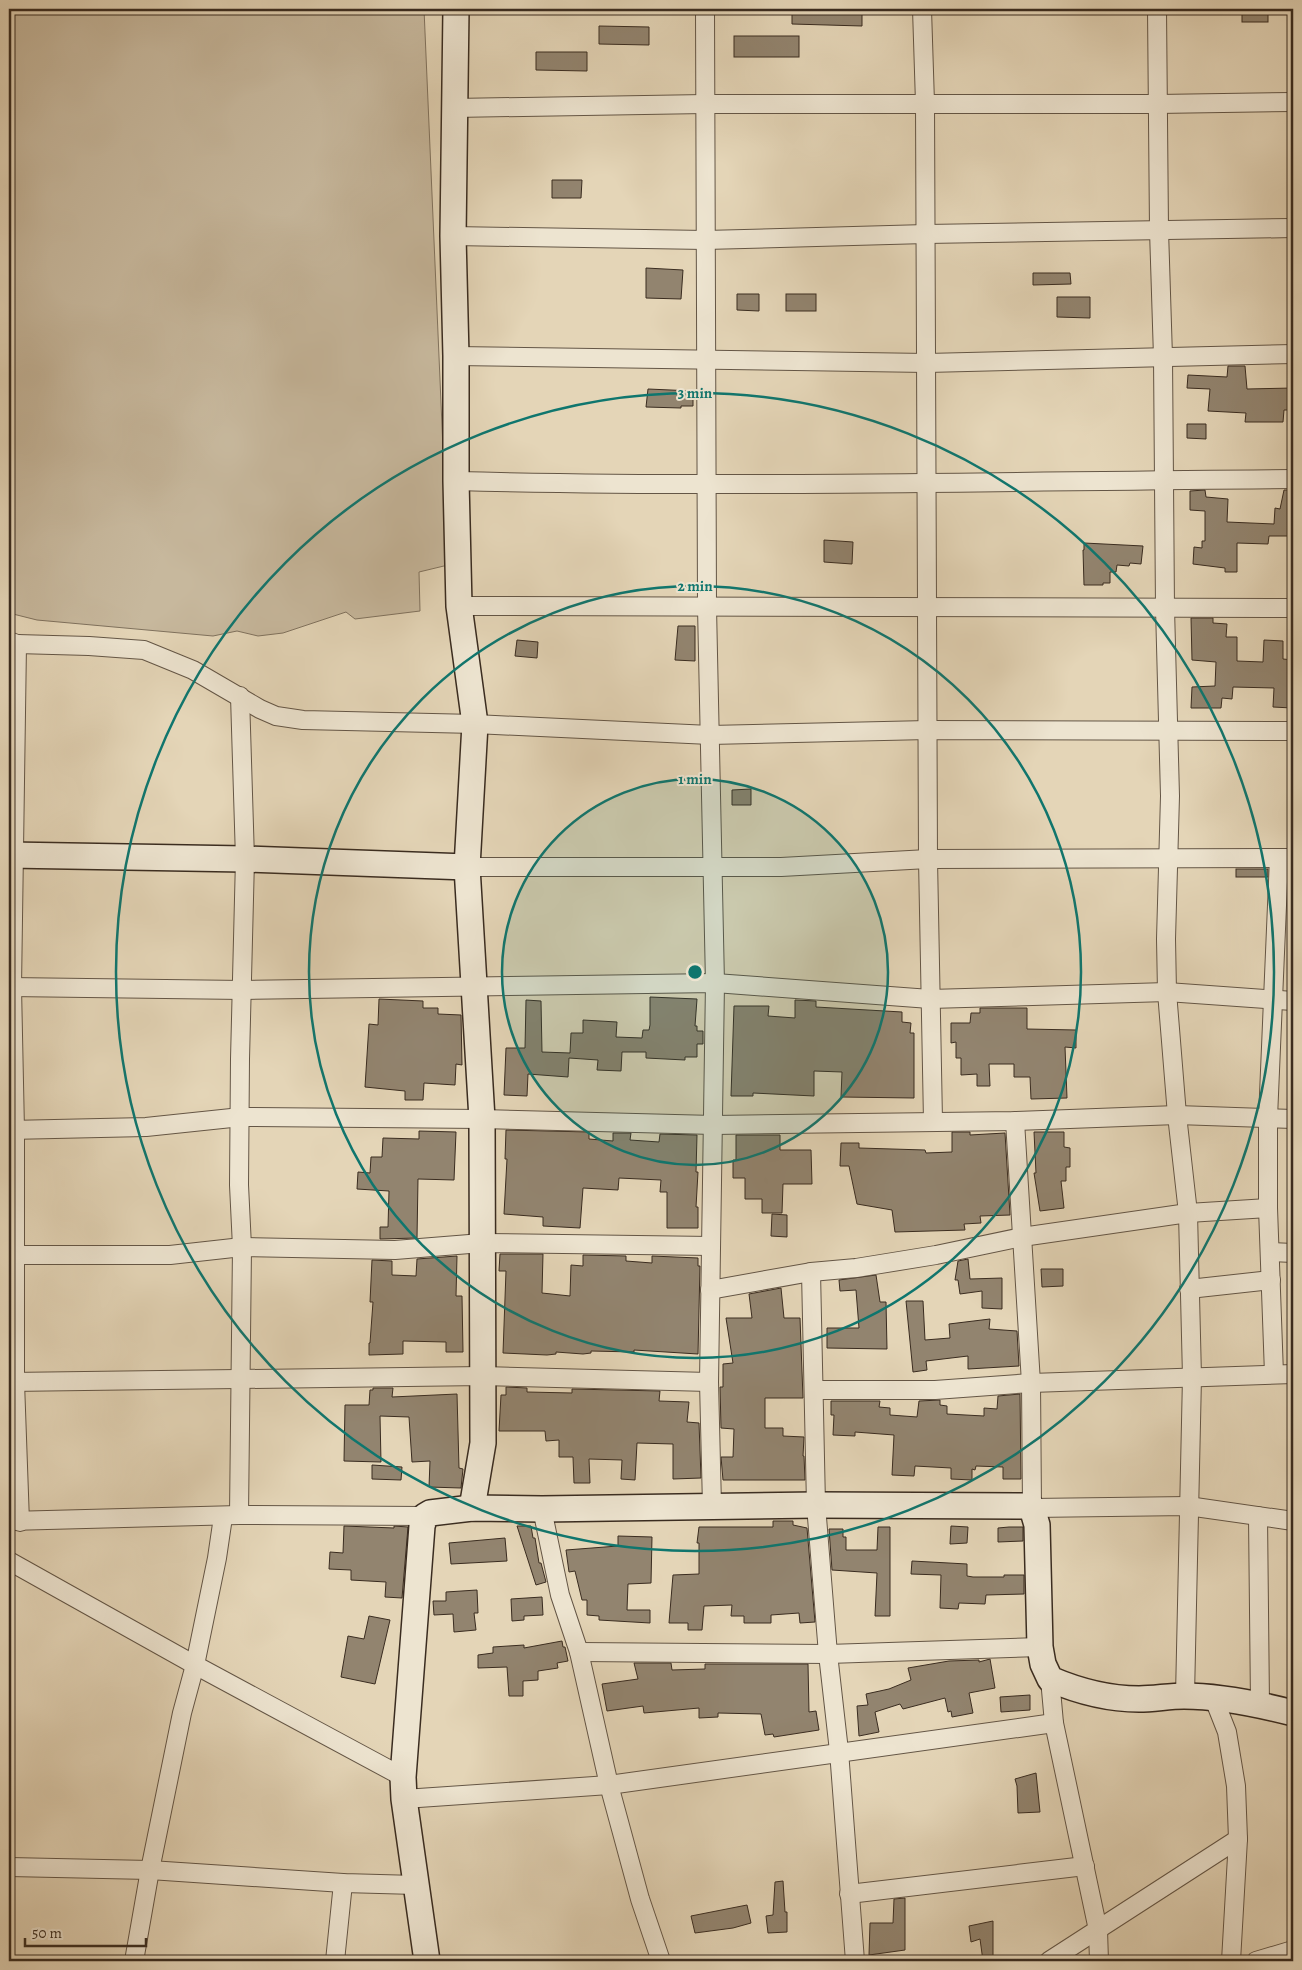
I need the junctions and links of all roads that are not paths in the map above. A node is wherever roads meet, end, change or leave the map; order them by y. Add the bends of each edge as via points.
1 (456, 9) edge
2 (705, 9) edge
3 (922, 9) edge
4 (1157, 9) edge
5 (1293, 102) edge
6 (925, 103) junction
7 (705, 104) junction
8 (1157, 104) junction
9 (454, 108) junction
10 (1293, 228) edge
11 (1159, 230) junction
12 (926, 234) junction
13 (452, 236) junction
14 (705, 240) junction
15 (1293, 354) edge
16 (456, 356) junction
17 (1163, 357) junction
18 (706, 360) junction
19 (926, 362) junction
20 (1293, 479) edge
21 (1165, 480) junction
22 (456, 482) junction
23 (707, 484) junction
24 (928, 484) junction
25 (459, 606) junction
26 (707, 607) junction
27 (927, 607) junction
28 (1165, 608) junction
29 (1293, 608) edge
30 (11, 644) edge
31 (240, 696) junction
32 (474, 724) junction
33 (928, 730) junction
34 (1168, 730) junction
35 (1293, 731) edge
36 (710, 735) junction
37 (11, 855) edge
38 (1286, 858) edge
39 (245, 859) junction
40 (928, 859) junction
41 (1170, 859) junction
42 (712, 866) junction
43 (466, 867) junction
44 (715, 984) junction
45 (475, 986) junction
46 (10, 987) edge
47 (243, 990) junction
48 (1167, 992) junction
49 (930, 999) junction
50 (1272, 1000) junction
51 (1293, 1001) edge
52 (1177, 1115) junction
53 (240, 1117) junction
54 (482, 1118) junction
55 (1268, 1118) junction
56 (1293, 1119) edge
57 (933, 1121) junction
58 (1015, 1121) junction
59 (714, 1125) junction
60 (12, 1130) edge
61 (1268, 1208) junction
62 (1188, 1213) junction
63 (1022, 1237) junction
64 (482, 1243) junction
65 (711, 1246) junction
66 (242, 1247) junction
67 (1270, 1252) junction
68 (1293, 1253) edge
69 (13, 1255) edge
70 (811, 1272) junction
71 (1271, 1280) junction
72 (1189, 1289) junction
73 (710, 1290) junction
74 (1274, 1374) junction
75 (1293, 1374) edge
76 (483, 1376) junction
77 (1192, 1377) junction
78 (241, 1379) junction
79 (12, 1382) edge
80 (709, 1382) junction
81 (1031, 1383) junction
82 (814, 1390) junction
83 (816, 1505) junction
84 (712, 1506) junction
85 (1188, 1506) junction
86 (472, 1508) junction
87 (1032, 1508) junction
88 (542, 1509) junction
89 (231, 1516) junction
90 (425, 1516) junction
91 (1258, 1516) junction
92 (1293, 1521) edge
93 (14, 1522) edge
94 (9, 1561) edge
95 (1040, 1647) junction
96 (579, 1652) junction
97 (828, 1654) junction
98 (194, 1665) junction
99 (1050, 1679) junction
100 (1185, 1696) junction
101 (1214, 1699) junction
102 (1260, 1704) junction
103 (1293, 1713) edge
104 (1054, 1722) junction
105 (839, 1751) junction
106 (609, 1785) junction
107 (403, 1788) junction
108 (1238, 1839) junction
109 (1085, 1866) junction
110 (9, 1867) edge
111 (150, 1870) junction
112 (343, 1883) junction
113 (416, 1885) junction
114 (849, 1894) junction
115 (1098, 1930) junction
116 (1293, 1950) edge
117 (134, 1961) edge
118 (335, 1961) edge
119 (427, 1961) edge
120 (661, 1961) edge
121 (855, 1961) edge
122 (1049, 1961) edge
123 (1099, 1961) edge
124 (1231, 1961) edge
125 (1256, 1961) edge

1 - 9 street
2 - 7 street
3 - 6 street
4 - 8 street
5 - 8 street
6 - 7 street
6 - 8 street
6 - 12 street
7 - 9 street
7 - 14 street
8 - 11 street
9 - 13 street
10 - 11 street
11 - 12 street
11 - 17 street
12 - 14 street
12 - 19 street
13 - 14 street
13 - 16 street
14 - 18 street
15 - 17 street
16 - 18 street
16 - 22 street
17 - 19 street
17 - 21 street
18 - 19 street
18 - 23 street
19 - 24 street
20 - 21 street
21 - 24 street
21 - 28 street
22 - 23 street
22 - 25 street
23 - 24 street
23 - 26 street
24 - 27 street
25 - 26 street
25 - 32 street
26 - 27 street
26 - 36 street
27 - 28 street
27 - 33 street
28 - 29 street
28 - 34 street
30 - 31 street via 144,650 193,670
30 - 37 street
31 - 32 street via 276,716 303,720
31 - 39 street
32 - 36 street
32 - 43 street
33 - 34 street
33 - 36 street
33 - 40 street
34 - 35 street
34 - 41 street
36 - 42 street
37 - 39 street
37 - 46 street
38 - 41 street
38 - 50 street
39 - 43 street
39 - 47 street
40 - 41 street
40 - 42 street via 781,867
40 - 49 street
41 - 48 street
42 - 43 street
42 - 44 street
43 - 45 street
44 - 45 street
44 - 49 street
44 - 59 street
45 - 47 street
45 - 54 street
46 - 47 street
46 - 60 street
47 - 53 street
48 - 49 street
48 - 50 street
48 - 52 street
49 - 57 street
50 - 51 street
50 - 55 street
52 - 55 street
52 - 58 street
52 - 62 street
53 - 54 street
53 - 60 street via 146,1127
53 - 66 street
54 - 59 street
54 - 64 street
55 - 56 street
55 - 61 street
57 - 58 street
57 - 59 street
58 - 63 street
59 - 65 street
60 - 69 street
61 - 62 street
61 - 67 street
62 - 63 street
62 - 72 street
63 - 70 street via 927,1257
63 - 81 street
64 - 65 street
64 - 66 street via 395,1250
64 - 76 street
65 - 73 street
66 - 69 street via 170,1255
66 - 78 street
67 - 68 street
67 - 71 street
69 - 79 street
70 - 73 street
70 - 82 street
71 - 72 street
71 - 74 street
72 - 77 street
73 - 80 street
74 - 75 street
74 - 77 street
76 - 78 street
76 - 80 street
76 - 86 street via 483,1443
77 - 81 street
77 - 85 street
78 - 79 street
78 - 89 street
79 - 93 street
80 - 84 street
81 - 82 street via 935,1390
81 - 87 street
82 - 83 street
83 - 84 street
83 - 87 street
83 - 97 street
84 - 88 street
85 - 87 street
85 - 91 street
85 - 100 street
86 - 88 street
86 - 90 street via 439,1510
87 - 95 street via 1037,1525
88 - 96 street via 560,1595
89 - 90 street
89 - 93 street
89 - 98 street via 217,1558
90 - 107 street
91 - 92 street
91 - 102 street
94 - 98 street
95 - 97 street
95 - 99 street
96 - 97 street
96 - 106 street
97 - 105 street
98 - 107 street
98 - 111 street
99 - 100 street via 1105,1696 1138,1699
99 - 104 street
100 - 101 street
101 - 102 street
101 - 108 street via 1227,1732 1232,1757
102 - 103 street
104 - 105 street
104 - 109 street
105 - 106 street
105 - 114 street
106 - 107 street
106 - 120 street via 640,1899
107 - 113 street
108 - 115 street
108 - 124 street
109 - 114 street
109 - 115 street
110 - 111 street
111 - 112 street
111 - 117 street
112 - 113 street
112 - 118 street
113 - 119 street
114 - 121 street
115 - 122 street
115 - 123 street
116 - 125 street

